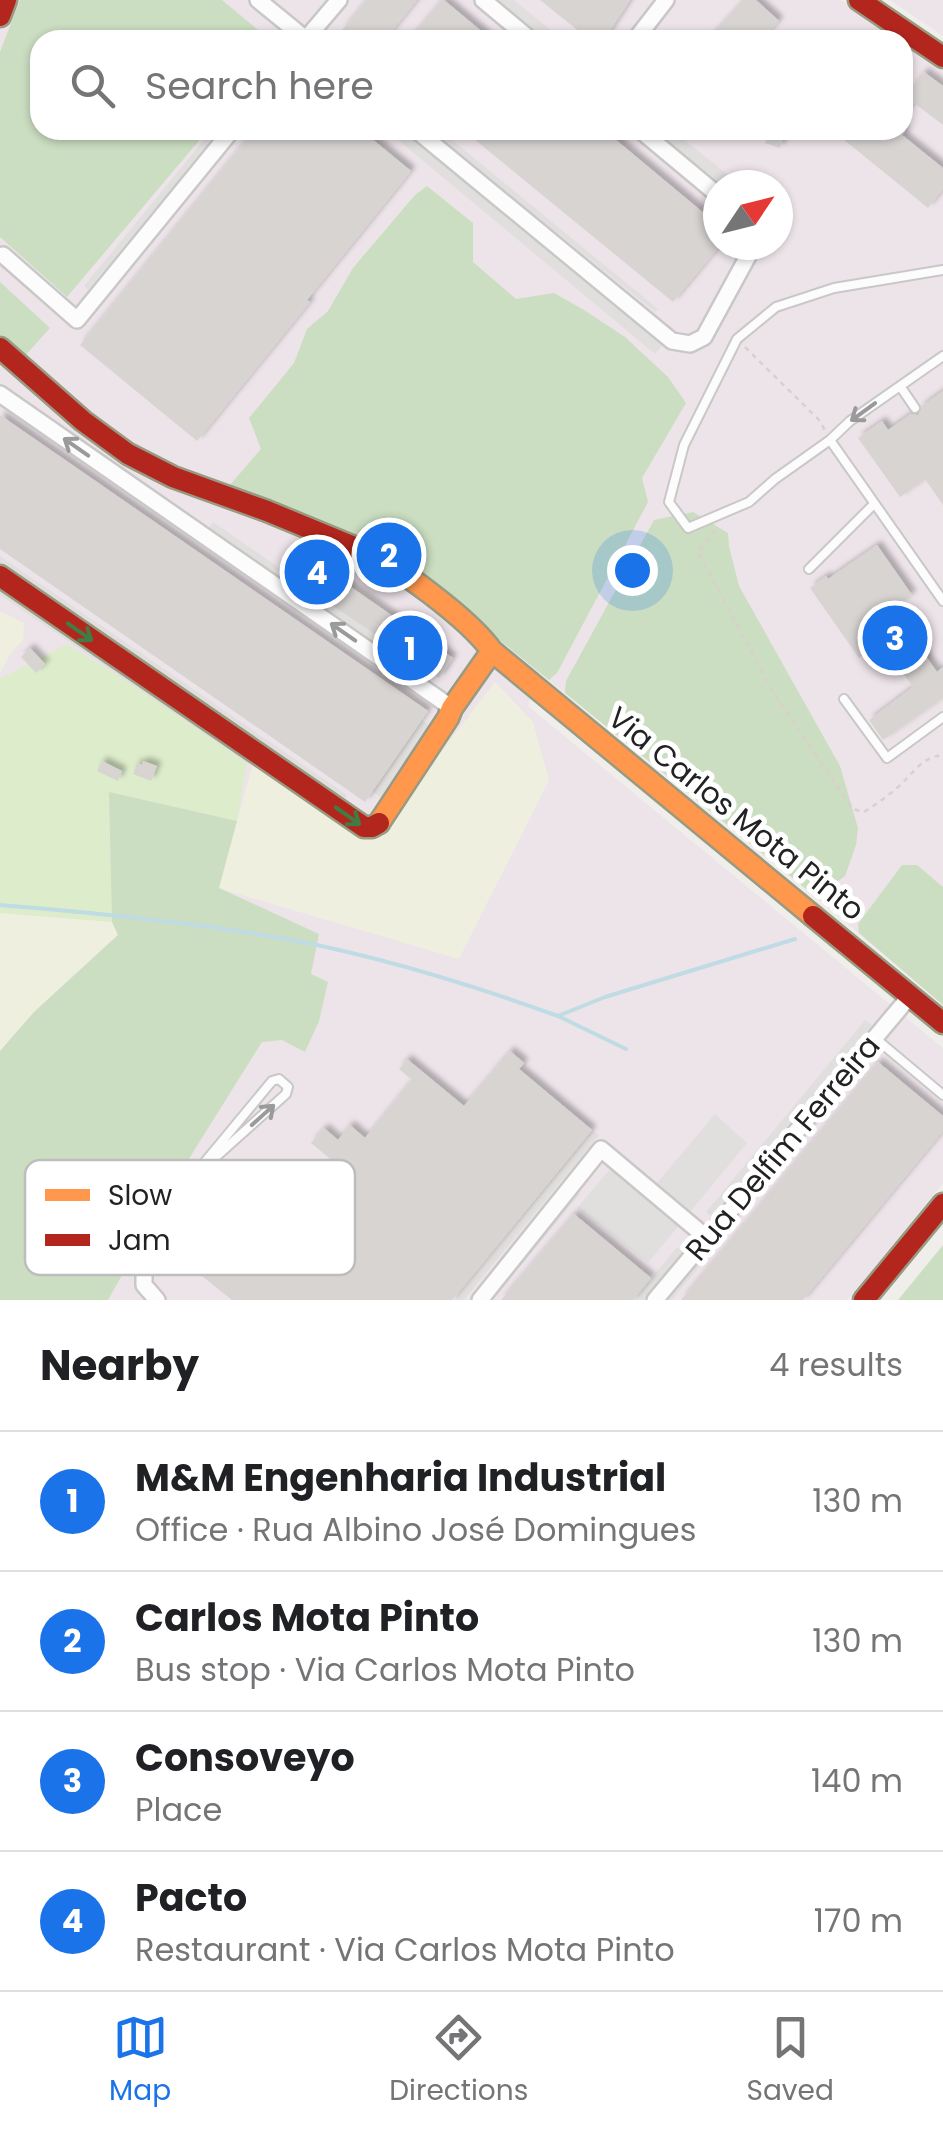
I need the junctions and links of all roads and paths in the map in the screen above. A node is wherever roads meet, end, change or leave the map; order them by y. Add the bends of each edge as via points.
1 (6, 0) edge
2 (258, 0) edge
3 (339, 0) edge
4 (483, 0) edge
5 (666, 0) edge
6 (860, 0) edge
7 (0, 16) edge
8 (294, 30) edge
9 (314, 30) edge
10 (519, 30) edge
11 (643, 30) edge
12 (904, 30) edge
13 (913, 36) edge
14 (943, 57) edge
15 (224, 140) edge
16 (428, 140) edge
17 (652, 140) edge
18 (703, 182) edge
19 (3, 254) dead end
20 (747, 260) edge
21 (943, 270) edge
22 (737, 338) junction
23 (0, 348) edge
24 (943, 356) edge
25 (900, 386) junction
26 (0, 394) edge
27 (916, 408) dead end
28 (830, 440) junction
29 (874, 504) junction
30 (728, 512) junction
31 (810, 569) dead end
32 (0, 576) edge
33 (943, 600) edge
34 (492, 650) junction
35 (844, 699) dead end
36 (452, 708) junction
37 (943, 717) edge
38 (943, 755) edge
39 (910, 996) junction
40 (943, 1023) edge
41 (875, 1038) junction
42 (943, 1094) edge
43 (207, 1160) edge
44 (212, 1160) edge
45 (943, 1204) edge
46 (943, 1226) edge
47 (707, 1238) junction
48 (144, 1275) edge
49 (157, 1300) edge
50 (480, 1300) edge
51 (655, 1300) edge
52 (864, 1300) edge
53 (882, 1300) edge

1 - 7 main road
2 - 8 street
3 - 9 street
4 - 10 street
5 - 11 street
6 - 12 main road
13 - 14 main road
15 - 19 street via 77,320
16 - 20 street via 681,344 704,337
17 - 18 street
21 - 22 lane via 834,288 776,307
22 - 28 path via 820,421
22 - 30 lane via 684,445 669,502 688,528
23 - 34 main road, Via Carlos Mota Pinto via 128,454 317,533 474,647
24 - 25 lane
25 - 27 lane
25 -> 28 lane
36 -> 26 street
28 - 29 lane
28 - 30 lane
29 - 31 lane
29 - 33 lane
30 - 38 path via 698,552 774,694 854,809 864,812 918,765
32 -> 36 main road via 364,826 380,822
34 - 36 main road
34 - 39 main road, Via Carlos Mota Pinto
35 - 37 lane via 888,758
39 - 40 main road, Via Carlos Mota Pinto
39 - 41 street, Rua Delfim Ferreira
41 - 42 lane
41 - 47 street, Rua Delfim Ferreira
44 -> 43 lane via 286,1094 285,1082 272,1081
45 - 52 main road
46 - 53 main road
47 - 50 street via 601,1150
47 - 51 street, Rua Delfim Ferreira
48 - 49 street

